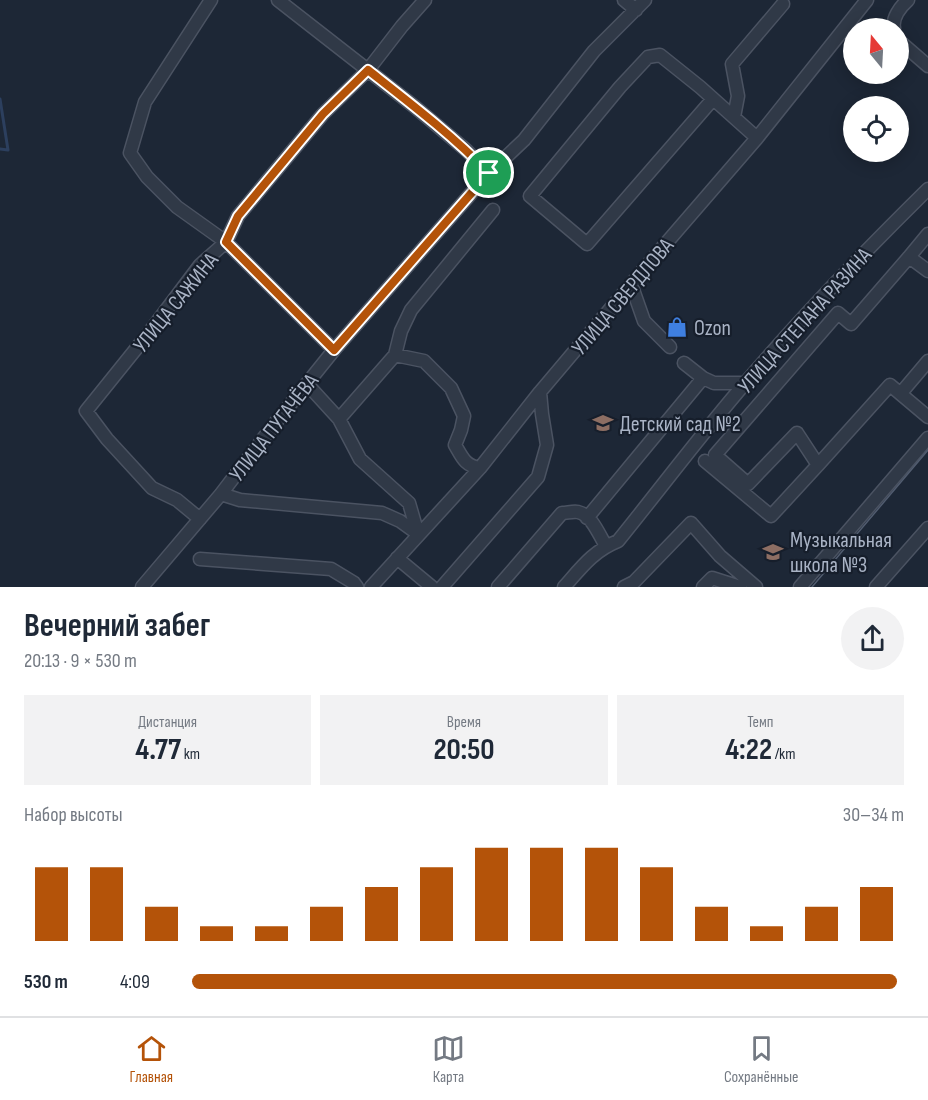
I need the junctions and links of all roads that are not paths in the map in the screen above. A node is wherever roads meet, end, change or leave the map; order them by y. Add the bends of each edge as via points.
1 (211, 0) edge
2 (278, 0) edge
3 (424, 0) edge
4 (624, 0) edge
5 (645, 0) edge
6 (867, 0) edge
7 (908, 0) edge
8 (783, 4) dead end
9 (636, 10) junction
10 (895, 18) edge
11 (909, 50) edge
12 (928, 66) edge
13 (368, 70) junction
14 (713, 99) junction
15 (734, 117) junction
16 (757, 138) junction
17 (489, 173) junction
18 (928, 189) edge
19 (493, 210) dead end
20 (928, 234) edge
21 (226, 242) junction
22 (909, 257) junction
23 (928, 271) edge
24 (631, 284) junction
25 (670, 347) dead end
26 (334, 350) junction
27 (395, 355) junction
28 (928, 361) edge
29 (684, 363) dead end
30 (703, 378) junction
31 (745, 383) junction
32 (307, 384) junction
33 (540, 392) junction
34 (901, 393) junction
35 (928, 417) edge
36 (339, 419) junction
37 (928, 438) edge
38 (705, 461) dead end
39 (818, 465) junction
40 (480, 468) junction
41 (221, 494) junction
42 (587, 518) junction
43 (200, 519) junction
44 (928, 528) edge
45 (418, 534) junction
46 (606, 546) junction
47 (397, 558) junction
48 (200, 559) dead end
49 (755, 586) edge
50 (142, 587) edge
51 (357, 587) edge
52 (371, 587) edge
53 (432, 587) edge
54 (442, 587) edge
55 (498, 587) edge
56 (564, 587) edge
57 (624, 587) edge
58 (703, 587) edge
59 (740, 587) edge
60 (800, 587) edge
61 (876, 587) edge

1 - 21 street via 145,102 130,153 177,207
2 - 13 street
3 - 13 street, УЛИЦА САЖИНА
4 - 9 street
5 - 9 street, УЛИЦА ПУГАЧЁВА
6 - 16 street, УЛИЦА СВЕРДЛОВА
7 - 10 street
8 - 15 street via 732,64 738,96
9 - 17 street, УЛИЦА ПУГАЧЁВА via 594,51 524,140
11 - 12 street
13 - 17 street
13 - 21 street, УЛИЦА САЖИНА via 323,114 245,207
14 - 14 street via 660,55 648,57 530,196 587,244
14 - 15 street
15 - 16 street
16 - 24 street, УЛИЦА СВЕРДЛОВА
17 - 26 street, УЛИЦА ПУГАЧЁВА
18 - 31 street, УЛИЦА СТЕПАНА РАЗИНА via 796,324
19 - 27 street via 411,310
20 - 22 street
21 - 26 street
21 - 43 street, УЛИЦА САЖИНА via 200,265 86,411 152,488 177,500
22 - 23 street
22 - 39 street via 851,324 838,314 715,455 748,484 797,433
24 - 25 street via 644,321
24 - 33 street, УЛИЦА СВЕРДЛОВА
26 - 32 street, УЛИЦА ПУГАЧЁВА
27 - 36 street
27 - 40 street via 424,361 451,388 464,416 455,445 464,461
28 - 34 street
29 - 30 street
30 - 31 street
30 - 42 street
31 - 46 street, УЛИЦА СТЕПАНА РАЗИНА via 618,541
32 - 36 street
32 - 41 street, УЛИЦА ПУГАЧЁВА
33 - 40 street, УЛИЦА СВЕРДЛОВА
33 - 54 street via 547,445 538,477
34 - 35 street
34 - 39 street via 890,385
36 - 45 street via 360,459 409,503
37 - 60 street
38 - 39 street via 771,516
40 - 45 street, УЛИЦА СВЕРДЛОВА
41 - 43 street, УЛИЦА ПУГАЧЁВА
41 - 45 street via 240,500 382,513
42 - 46 street
42 - 55 street via 579,512 562,513
43 - 50 street, УЛИЦА ПУГАЧЁВА
44 - 61 street
45 - 47 street, УЛИЦА СВЕРДЛОВА
46 - 56 street, УЛИЦА СТЕПАНА РАЗИНА
47 - 52 street, УЛИЦА СВЕРДЛОВА
47 - 53 street
48 - 51 street via 331,570
49 - 57 street via 691,524 634,582
58 - 59 street via 712,578

